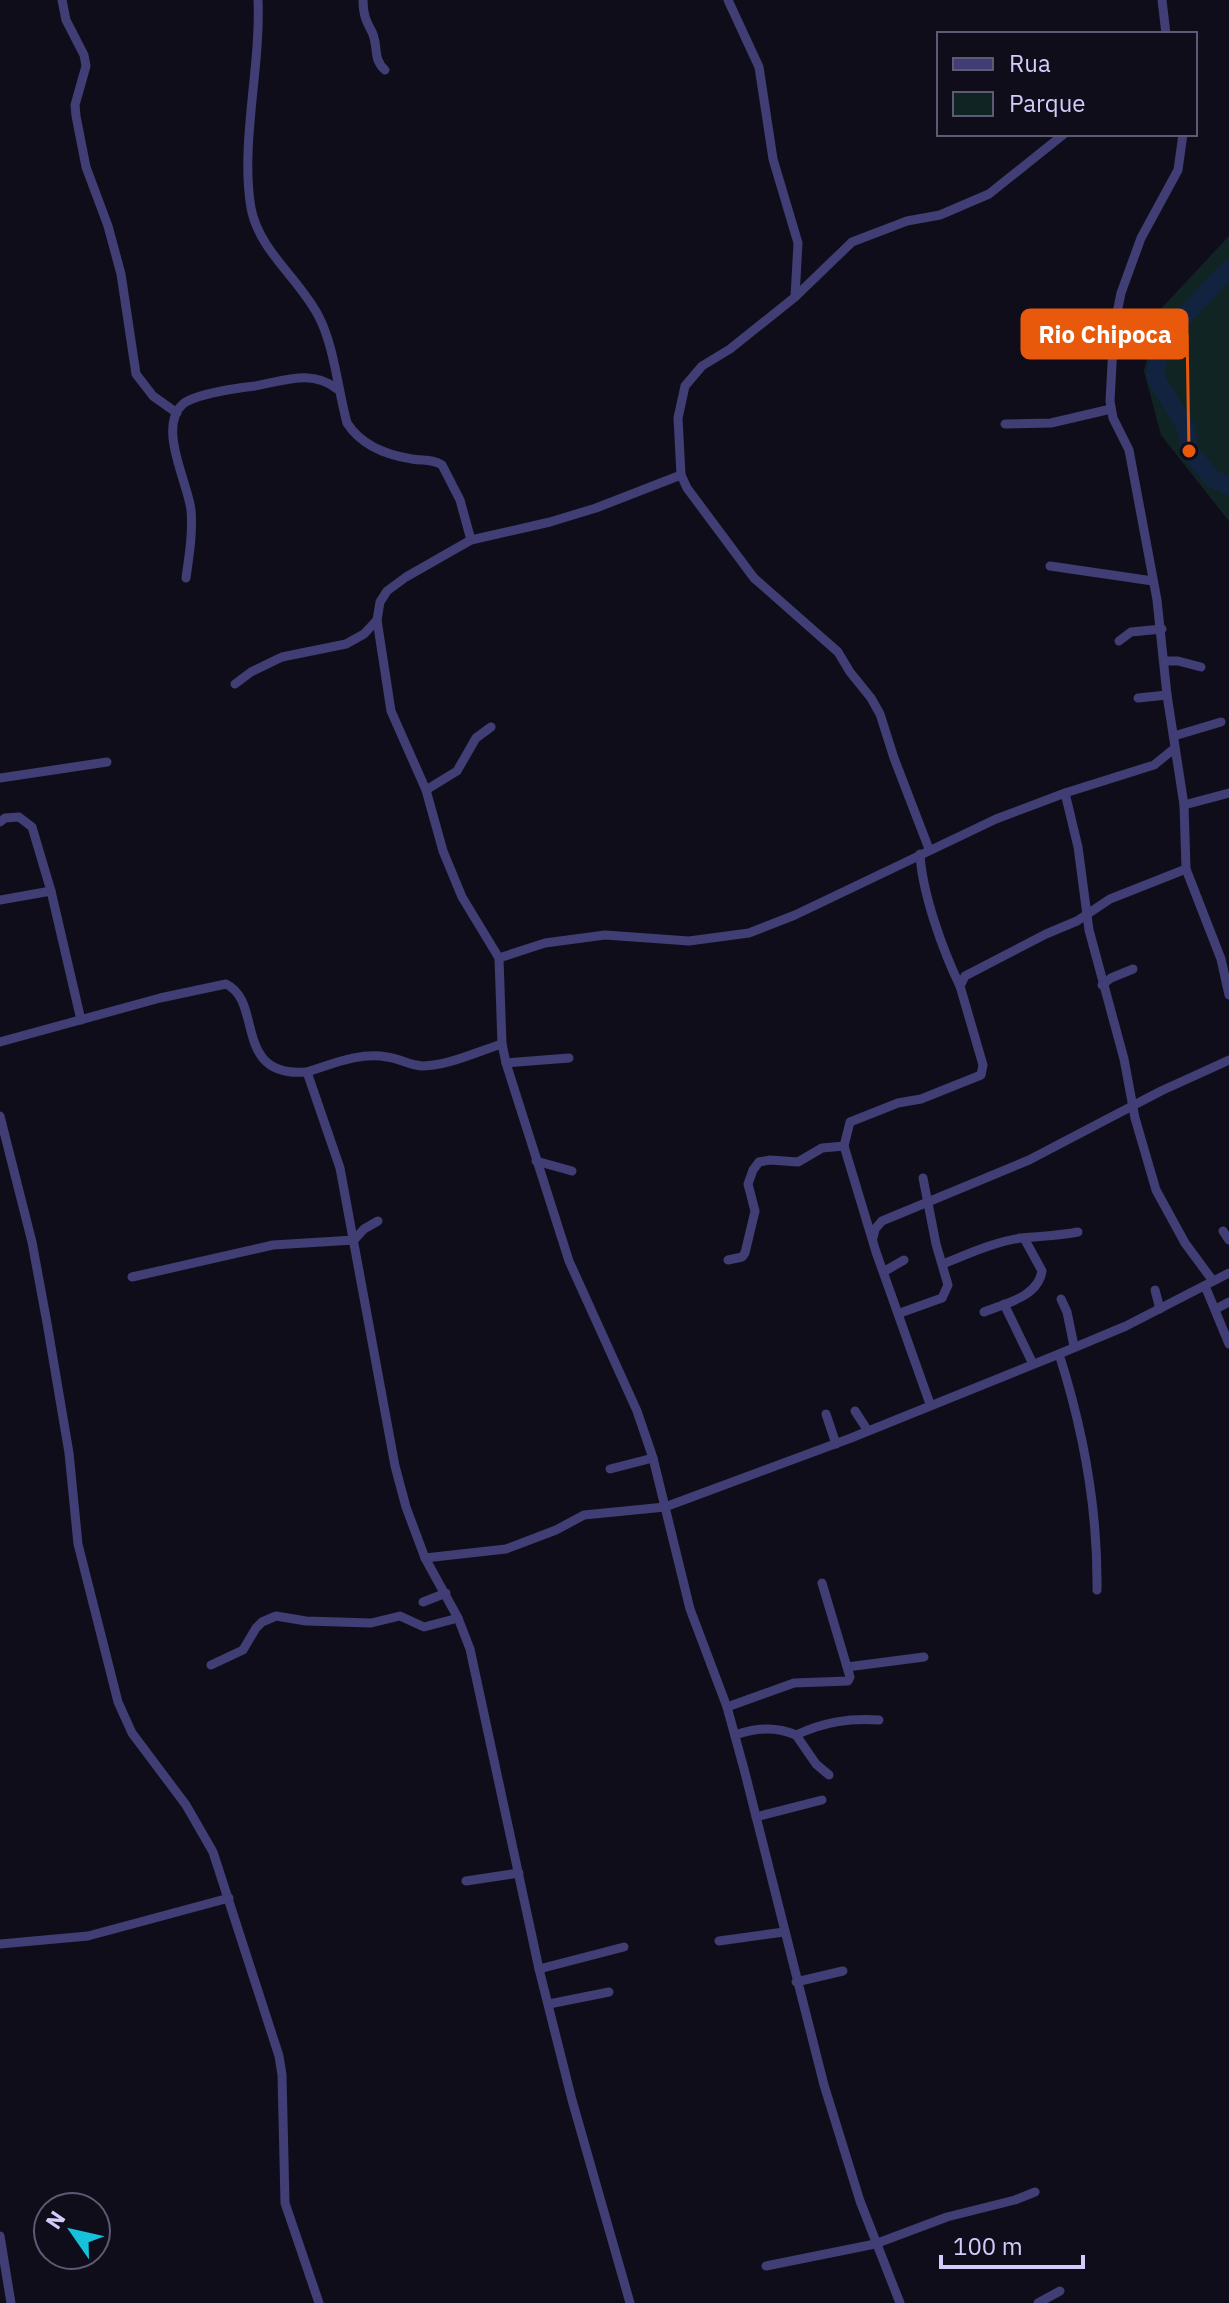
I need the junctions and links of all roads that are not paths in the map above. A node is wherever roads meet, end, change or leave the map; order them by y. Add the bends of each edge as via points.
1 (62, 0) edge
2 (258, 0) edge
3 (363, 0) edge
4 (728, 0) edge
5 (1162, 0) edge
6 (1166, 32) edge
7 (385, 70) dead end
8 (1062, 136) edge
9 (1183, 136) edge
10 (795, 297) junction
11 (337, 389) junction
12 (1111, 409) junction
13 (177, 413) junction
14 (1005, 424) dead end
15 (681, 475) junction
16 (471, 540) junction
17 (1050, 566) dead end
18 (186, 578) dead end
19 (1153, 581) junction
20 (377, 620) junction
21 (1162, 629) junction
22 (364, 634) junction
23 (379, 639) junction
24 (1119, 641) dead end
25 (1165, 661) junction
26 (1201, 667) dead end
27 (235, 684) dead end
28 (1167, 695) junction
29 (1138, 698) dead end
30 (1221, 722) dead end
31 (491, 727) dead end
32 (1174, 736) junction
33 (1175, 748) junction
34 (107, 762) dead end
35 (1154, 765) junction
36 (1178, 773) junction
37 (0, 778) edge
38 (426, 790) junction
39 (1065, 793) junction
40 (1229, 793) edge
41 (1184, 805) junction
42 (0, 822) edge
43 (925, 852) junction
44 (1186, 869) junction
45 (51, 891) junction
46 (0, 900) edge
47 (1087, 914) junction
48 (499, 958) junction
49 (1133, 969) dead end
50 (1102, 985) junction
51 (960, 986) junction
52 (1229, 995) edge
53 (81, 1020) junction
54 (0, 1042) edge
55 (502, 1044) junction
56 (569, 1058) dead end
57 (1229, 1060) edge
58 (506, 1063) junction
59 (307, 1072) junction
60 (1134, 1107) junction
61 (1120, 1113) junction
62 (0, 1116) edge
63 (1135, 1118) junction
64 (844, 1146) junction
65 (536, 1161) junction
66 (572, 1171) dead end
67 (923, 1178) dead end
68 (928, 1204) junction
69 (866, 1214) junction
70 (378, 1221) dead end
71 (882, 1221) junction
72 (1223, 1231) dead end
73 (1078, 1232) dead end
74 (873, 1238) junction
75 (1024, 1238) junction
76 (354, 1240) junction
77 (1229, 1240) edge
78 (728, 1260) dead end
79 (904, 1260) dead end
80 (943, 1264) junction
81 (885, 1271) junction
82 (1229, 1273) edge
83 (132, 1277) dead end
84 (1209, 1284) junction
85 (1155, 1290) dead end
86 (1061, 1299) dead end
87 (1229, 1302) edge
88 (1004, 1304) junction
89 (1160, 1309) junction
90 (1216, 1309) junction
91 (984, 1312) dead end
92 (900, 1313) junction
93 (1229, 1344) edge
94 (1074, 1346) junction
95 (1059, 1354) junction
96 (1033, 1364) junction
97 (930, 1404) junction
98 (855, 1411) dead end
99 (826, 1414) dead end
100 (868, 1431) junction
101 (836, 1444) junction
102 (653, 1458) junction
103 (610, 1469) dead end
104 (665, 1507) junction
105 (425, 1558) junction
106 (822, 1583) dead end
107 (1097, 1590) dead end
108 (446, 1593) junction
109 (423, 1602) dead end
110 (458, 1618) junction
111 (924, 1657) dead end
112 (211, 1665) dead end
113 (847, 1667) junction
114 (727, 1707) junction
115 (879, 1720) dead end
116 (735, 1735) junction
117 (796, 1735) junction
118 (829, 1775) dead end
119 (822, 1800) dead end
120 (756, 1817) junction
121 (519, 1873) junction
122 (466, 1881) dead end
123 (229, 1898) junction
124 (784, 1932) junction
125 (719, 1941) dead end
126 (0, 1944) edge
127 (624, 1947) dead end
128 (539, 1969) junction
129 (843, 1971) dead end
130 (796, 1982) junction
131 (609, 1992) dead end
132 (549, 2004) junction
133 (1035, 2192) dead end
134 (0, 2236) edge
135 (875, 2244) junction
136 (766, 2266) dead end
137 (1060, 2291) dead end
138 (11, 2303) edge
139 (319, 2303) edge
140 (630, 2303) edge
141 (900, 2303) edge
142 (1038, 2303) edge

1 - 13 street via 84,55 76,116 86,167 121,274 136,374 153,396
2 - 11 street via 251,208 265,241 320,319
3 - 7 street via 376,60
4 - 10 street via 759,67 773,159 798,243
5 - 6 street
8 - 10 street via 989,194 852,242
9 - 12 street via 1178,170 1141,238 1121,293
10 - 15 street via 702,366 685,386 678,418
11 - 13 street via 317,377 294,379 197,398
11 - 16 street via 347,423 367,445 442,465 460,500
12 - 14 street via 1051,423
12 - 19 street via 1129,450
13 - 18 street via 175,457 191,509
15 - 16 street via 596,508
15 - 43 street via 754,578 838,652 871,698
16 - 20 street via 387,591
17 - 19 street
19 - 21 street
20 - 22 street
20 - 23 street
21 - 24 street via 1131,632
21 - 25 street
22 - 23 street
22 - 27 street via 334,648 282,657
23 - 38 street via 391,711
25 - 26 street
25 - 28 street
28 - 29 street
28 - 32 street
30 - 32 street
31 - 38 street via 476,738 457,771
32 - 33 street
33 - 35 street
33 - 36 street
34 - 37 street
35 - 36 street
35 - 39 street
36 - 41 street
38 - 48 street via 462,897
39 - 43 street
39 - 47 street
40 - 41 street
41 - 44 street
42 - 45 street via 19,817 32,827
43 - 48 street via 749,933 689,941 605,935 523,948
43 - 51 street via 922,869 940,938
44 - 47 street via 1118,895
44 - 52 street via 1221,959
45 - 46 street
45 - 53 street
47 - 50 street
47 - 51 street via 972,973
48 - 55 street
49 - 50 street
50 - 60 street
51 - 64 street via 983,1065 981,1075 850,1122
53 - 54 street
53 - 59 street via 226,984 238,993 263,1059 283,1073
55 - 58 street
55 - 59 street via 444,1063 420,1066 375,1055
56 - 58 street
57 - 60 street
58 - 65 street
59 - 76 street via 340,1168
60 - 61 street
60 - 63 street
61 - 63 street
61 - 68 street
62 - 123 street via 47,1323 78,1544 118,1702 132,1733 197,1823
63 - 84 street via 1156,1190
64 - 69 street
64 - 78 street via 822,1148 798,1162 759,1162 748,1184 755,1211 745,1253
65 - 66 street
65 - 102 street via 569,1261
67 - 68 street
68 - 71 street
68 - 80 street
69 - 71 street
69 - 74 street
70 - 76 street
71 - 74 street
72 - 77 street
73 - 75 street
74 - 81 street
75 - 80 street
75 - 88 street via 1041,1278 1035,1289
76 - 83 street via 273,1245
76 - 105 street via 391,1451
79 - 81 street
80 - 92 street via 948,1285 942,1298
81 - 92 street
82 - 84 street
84 - 89 street
84 - 90 street
85 - 89 street
86 - 94 street
87 - 90 street
88 - 91 street
88 - 96 street
89 - 94 street
90 - 93 street
92 - 97 street
94 - 95 street
95 - 96 street
95 - 107 street via 1095,1508
96 - 97 street
97 - 100 street
98 - 100 street
99 - 101 street
100 - 101 street
101 - 104 street
102 - 103 street
102 - 104 street
104 - 105 street via 584,1515 506,1549
104 - 114 street via 690,1609
105 - 108 street
106 - 113 street
108 - 109 street
108 - 110 street
110 - 112 street via 424,1627 400,1616 371,1623 276,1616 256,1628 243,1650
110 - 121 street via 481,1693
111 - 113 street
113 - 114 street via 850,1677 845,1683 794,1683
114 - 116 street
115 - 117 street via 828,1722
116 - 117 street via 774,1728
116 - 120 street
117 - 118 street
119 - 120 street
120 - 124 street
121 - 122 street
121 - 128 street
123 - 126 street via 88,1936
123 - 139 street via 279,2056 285,2203
124 - 125 street
124 - 130 street
127 - 128 street
128 - 132 street
129 - 130 street
130 - 135 street
131 - 132 street
132 - 140 street
133 - 135 street
134 - 138 street
135 - 136 street
135 - 141 street
137 - 142 street

